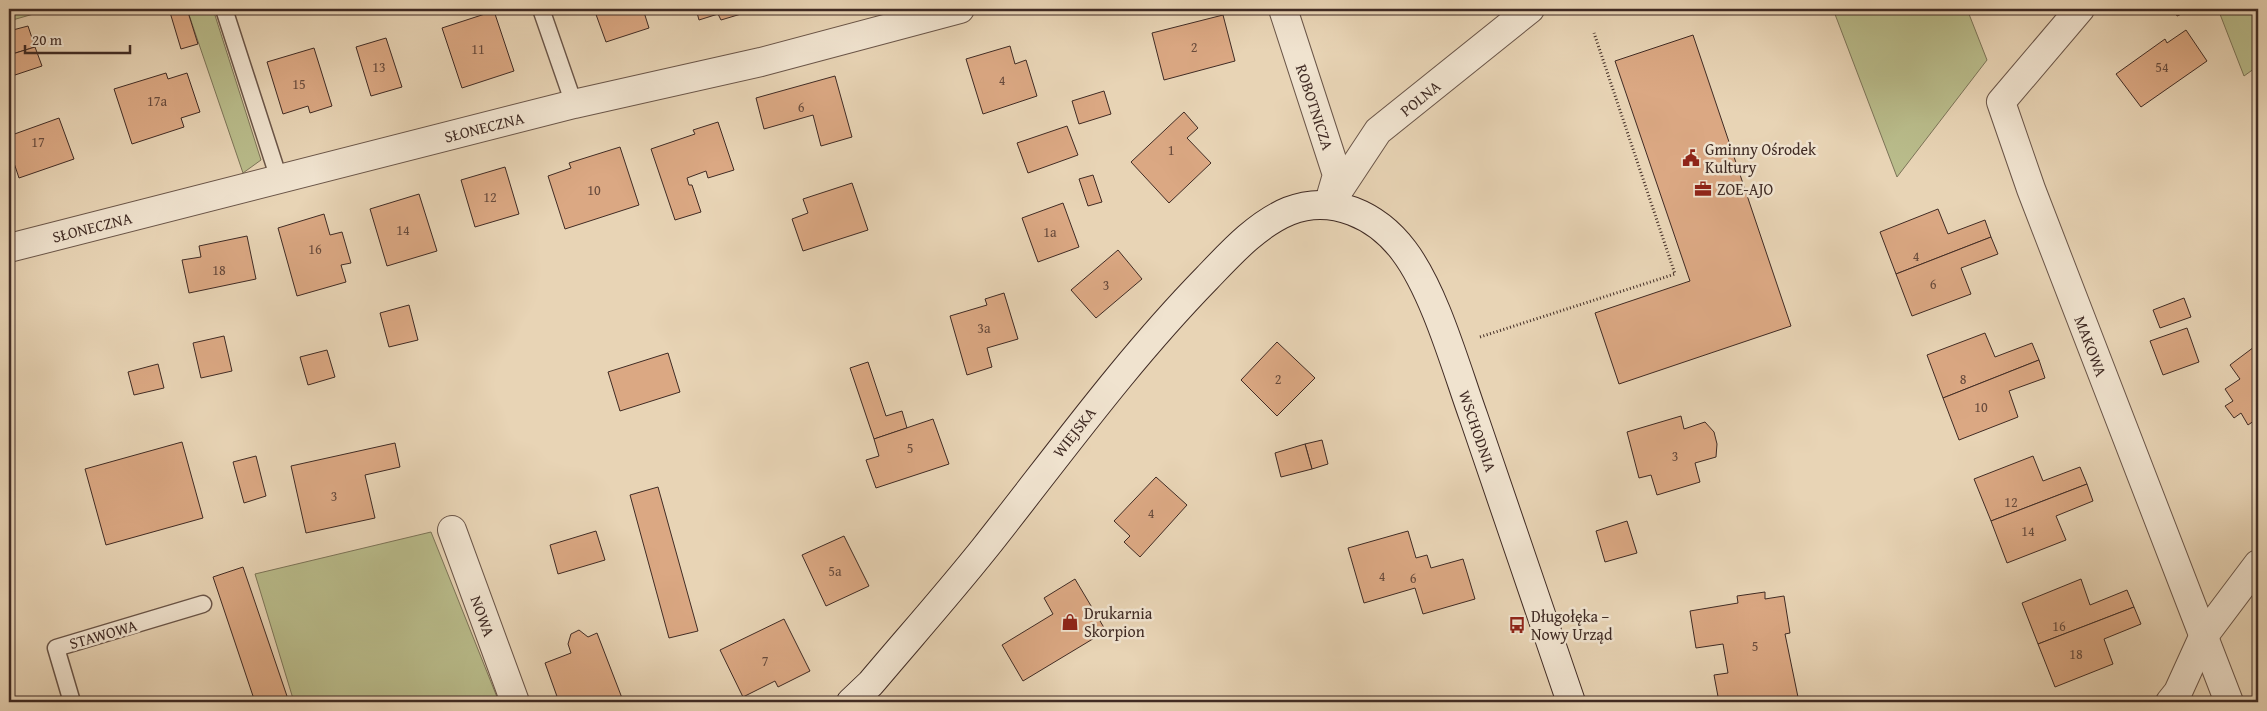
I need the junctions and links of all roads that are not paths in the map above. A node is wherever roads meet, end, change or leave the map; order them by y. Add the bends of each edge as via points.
1 (224, 9) edge
2 (541, 9) edge
3 (960, 9) edge
4 (1283, 9) edge
5 (1530, 9) edge
6 (2080, 9) edge
7 (574, 104) junction
8 (279, 179) junction
9 (1328, 205) junction
10 (9, 248) edge
11 (452, 530) dead end
12 (2258, 564) edge
13 (203, 604) dead end
14 (2202, 637) junction
15 (72, 702) edge
16 (515, 702) edge
17 (851, 702) edge
18 (1571, 702) edge
19 (2170, 702) edge
20 (2229, 702) edge

1 - 8 lane
2 - 7 lane
3 - 7 street, SŁONECZNA via 761,62
4 - 9 street, ROBOTNICZA via 1337,174
5 - 9 street, POLNA via 1378,131
6 - 14 street, MAKOWA via 2001,102 2031,189
7 - 8 street, SŁONECZNA
8 - 10 street, SŁONECZNA
9 - 17 street, WIEJSKA via 1288,212 1264,226 1190,296 1150,338 977,557 871,683
9 - 18 street, WSCHODNIA via 1361,214 1381,226 1404,251 1425,288 1456,368
11 - 16 street, NOWA
12 - 14 street
13 - 15 lane, STAWOWA via 56,648
14 - 19 street via 2178,692
14 - 20 street, MAKOWA

